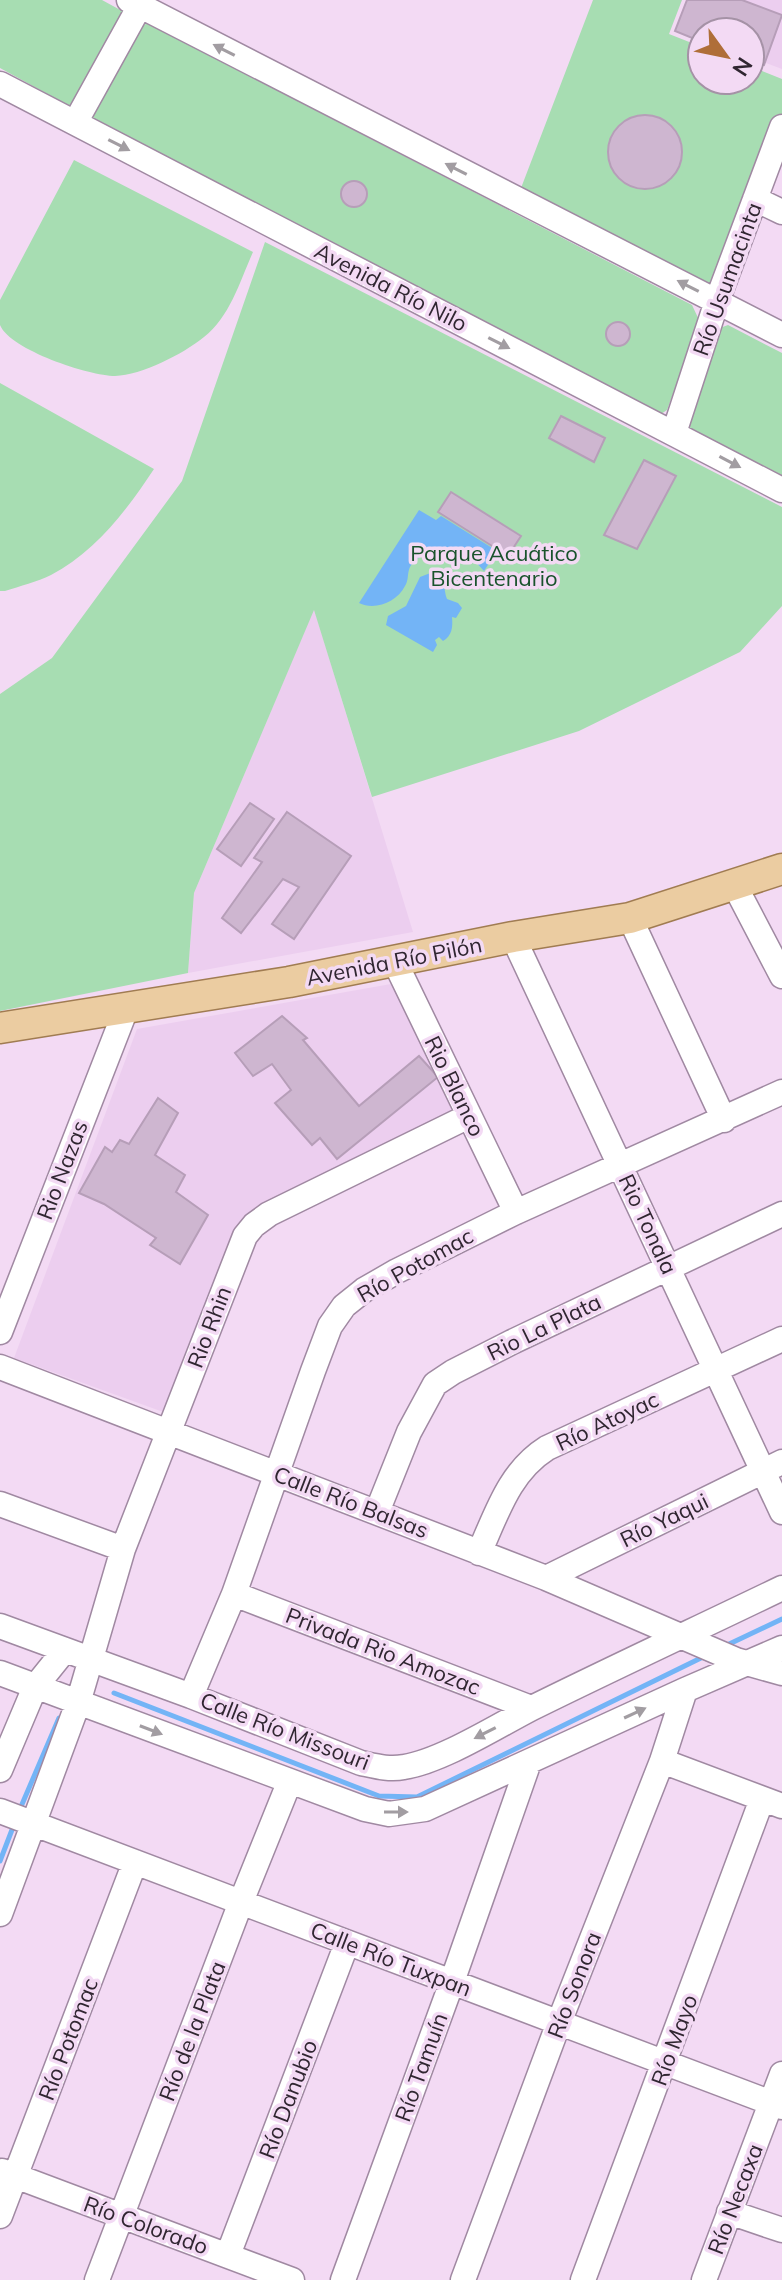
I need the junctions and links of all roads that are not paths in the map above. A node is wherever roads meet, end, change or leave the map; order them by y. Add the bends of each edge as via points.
1 (137, 2) edge
2 (0, 84) edge
3 (75, 123) junction
4 (782, 127) edge
5 (755, 199) junction
6 (782, 212) edge
7 (717, 301) junction
8 (782, 335) edge
9 (674, 433) junction
10 (782, 490) edge
11 (782, 869) edge
12 (735, 886) junction
13 (630, 918) junction
14 (513, 937) junction
15 (394, 960) junction
16 (782, 976) edge
17 (126, 1009) junction
18 (0, 1028) edge
19 (782, 1092) edge
20 (469, 1116) junction
21 (724, 1120) junction
22 (621, 1166) junction
23 (516, 1212) junction
24 (782, 1214) edge
25 (668, 1267) junction
26 (0, 1332) edge
27 (782, 1339) edge
28 (0, 1367) edge
29 (714, 1371) junction
30 (169, 1432) junction
31 (773, 1466) edge
32 (275, 1472) junction
33 (0, 1504) edge
34 (377, 1512) junction
35 (782, 1512) edge
36 (123, 1549) junction
37 (479, 1553) junction
38 (546, 1578) junction
39 (782, 1588) edge
40 (234, 1594) junction
41 (0, 1626) edge
42 (691, 1640) junction
43 (782, 1648) edge
44 (64, 1651) junction
45 (91, 1660) junction
46 (744, 1661) junction
47 (0, 1673) edge
48 (782, 1673) edge
49 (35, 1687) junction
50 (685, 1690) junction
51 (191, 1696) junction
52 (78, 1703) junction
53 (531, 1708) junction
54 (662, 1761) junction
55 (529, 1762) junction
56 (0, 1770) edge
57 (289, 1783) junction
58 (772, 1802) edge
59 (18, 1818) edge
60 (135, 1862) junction
61 (241, 1902) junction
62 (0, 1914) edge
63 (347, 1943) junction
64 (452, 1982) junction
65 (558, 2025) junction
66 (665, 2064) junction
67 (782, 2074) edge
68 (776, 2105) edge
69 (8, 2173) edge
70 (729, 2212) junction
71 (0, 2216) edge
72 (121, 2217) junction
73 (782, 2230) edge
74 (228, 2255) junction
75 (97, 2280) edge
76 (292, 2280) edge
77 (343, 2280) edge
78 (463, 2280) edge
79 (583, 2280) edge
80 (704, 2280) edge

1 - 3 street
7 -> 1 street
2 - 3 street, Avenida Río Nilo
3 -> 9 street, Avenida Río Nilo
4 - 5 street, Río Usumacinta
5 - 6 street
5 - 7 street, Río Usumacinta
7 - 8 street
7 - 9 street, Río Usumacinta
9 -> 10 street, Avenida Río Nilo
11 - 12 main road, Avenida Río Pilón
12 - 13 main road, Avenida Río Pilón
12 - 16 street
13 - 14 main road, Avenida Río Pilón
13 - 21 street
14 - 15 main road, Avenida Río Pilón
14 - 22 street, Rio Tonala
15 - 17 main road, Avenida Río Pilón
15 - 20 street, Rio Blanco
17 - 18 main road, Avenida Río Pilón
17 - 26 street, Rio Nazas
19 - 21 street, Río Potomac
20 - 23 street, Rio Blanco
20 - 30 street, Rio Rhin via 254,1225 237,1251
21 - 22 street, Río Potomac
22 - 23 street, Río Potomac
22 - 25 street, Rio Tonala
23 - 32 street, Río Potomac via 397,1271 344,1306 330,1326
24 - 25 street, Rio La Plata
25 - 29 street, Rio Tonala
25 - 34 street, Rio La Plata via 435,1384
27 - 29 street, Río Atoyac
28 - 30 street, Calle Río Balsas
29 - 31 street, Rio Tonala
29 - 37 street, Río Atoyac via 531,1458 510,1484
30 - 32 street, Calle Río Balsas
30 - 36 street, Rio Rhin
31 - 35 street, Rio Tonala
31 - 38 street, Río Yaqui
32 - 34 street, Calle Río Balsas
32 - 40 street, Río Potomac
33 - 36 street
34 - 37 street, Calle Río Balsas
36 - 45 street, Rio Rhin
37 - 38 street, Calle Río Balsas
38 - 42 street, Calle Río Balsas
39 - 42 street, Calle Río Missouri
40 - 51 street, Río Potomac
40 - 53 street, Privada Rio Amozac
41 - 44 street, Calle Río Missouri
42 - 46 street, Calle Río Balsas
42 - 53 street, Calle Río Missouri
43 - 46 street, Calle Río Missouri
44 - 45 street, Calle Río Missouri
44 - 49 street
45 - 51 street, Calle Río Missouri
45 - 52 street, Rio Rhin
46 - 48 street, Calle Río Balsas
46 - 50 street, Calle Río Missouri
47 - 49 street, Calle Río Missouri
49 - 52 street, Calle Río Missouri
49 - 56 street
50 - 54 street, Río Sonora
55 -> 50 street, Calle Río Missouri
53 -> 51 street, Calle Río Missouri via 423,1761 388,1768 361,1763
52 -> 57 street, Calle Río Missouri
52 - 59 street, Rio Rhin
54 - 58 street
54 - 65 street, Río Sonora
57 -> 55 street, Calle Río Missouri via 389,1814 438,1803
55 - 64 street, Río Tamuín
57 - 61 street, Río de la Plata
58 - 66 street, Río Mayo
59 - 60 street, Calle Río Tuxpan
59 - 62 street, Rio Rhin
60 - 61 street, Calle Río Tuxpan
60 - 69 street, Río Potomac
61 - 63 street, Calle Río Tuxpan
61 - 72 street, Río de la Plata
63 - 64 street, Calle Río Tuxpan
63 - 74 street, Río Danubio
64 - 65 street, Calle Río Tuxpan
64 - 77 street, Río Tamuín
65 - 66 street, Calle Río Tuxpan
65 - 78 street, Río Sonora
66 - 68 street, Calle Río Tuxpan
66 - 79 street, Río Mayo
67 - 68 street, Río Necaxa
68 - 70 street, Río Necaxa
69 - 71 street, Río Potomac
69 - 72 street, Río Colorado
70 - 73 street
70 - 80 street, Río Necaxa
72 - 74 street, Río Colorado
72 - 75 street, Río de la Plata
74 - 76 street, Río Colorado

